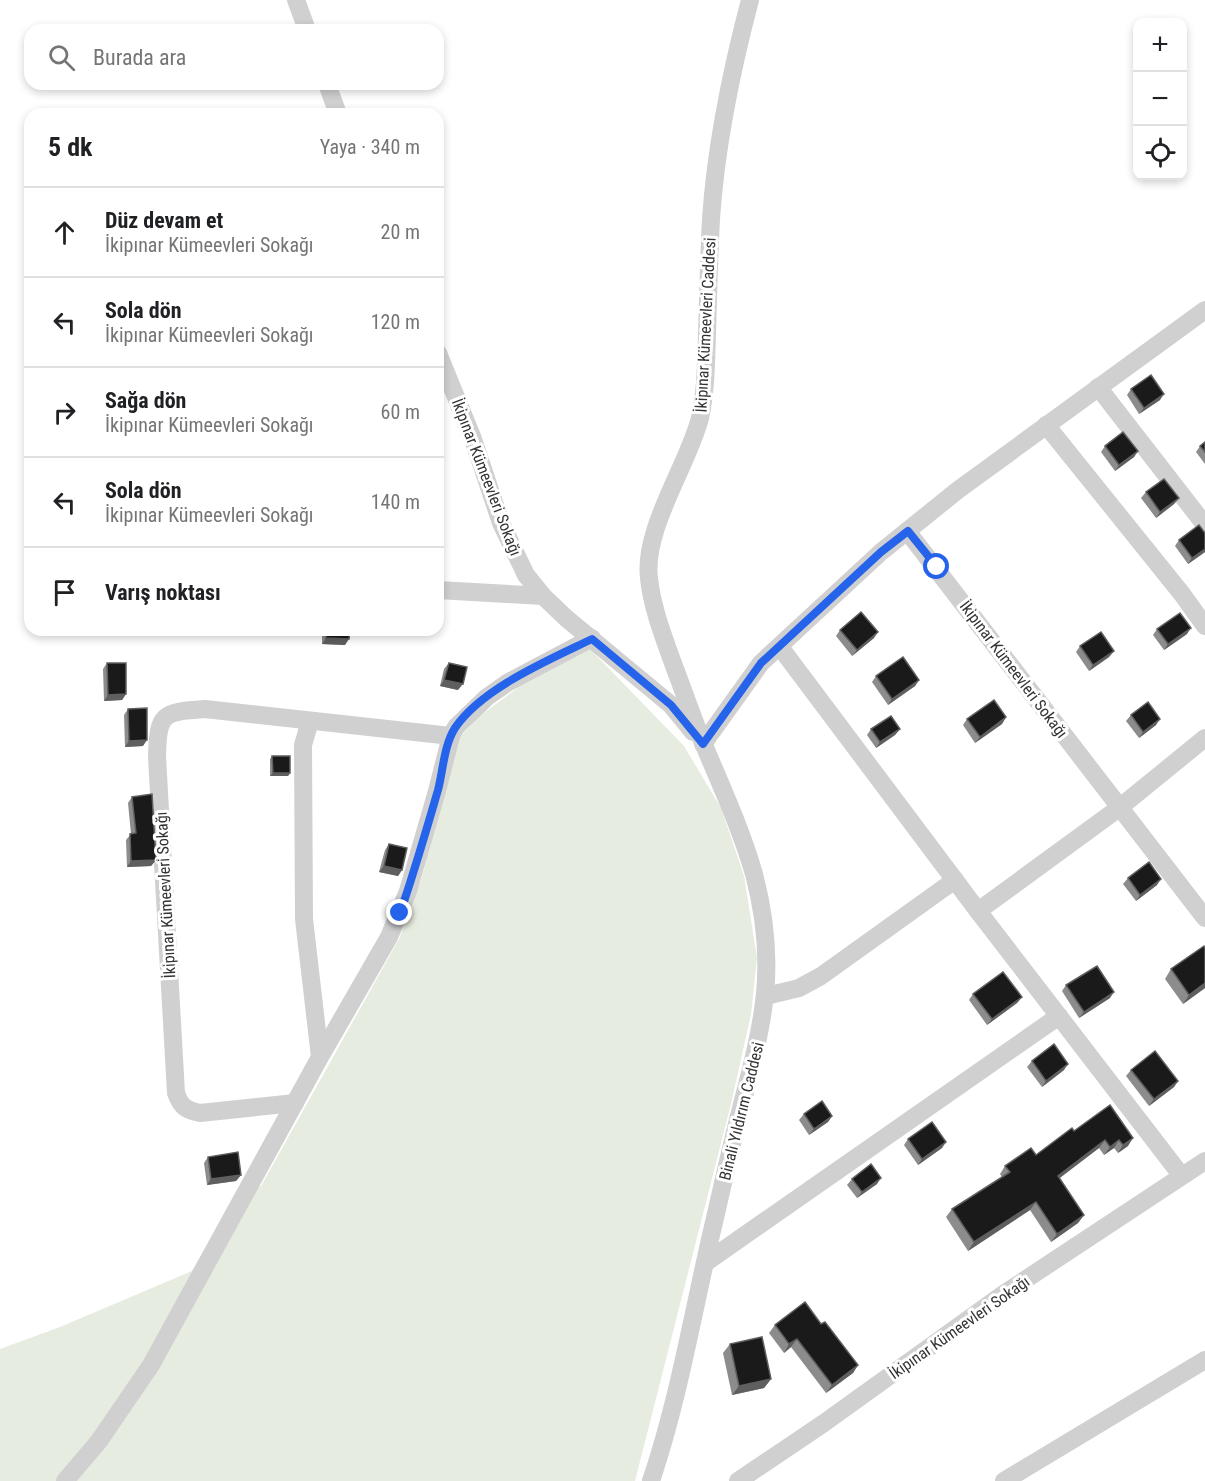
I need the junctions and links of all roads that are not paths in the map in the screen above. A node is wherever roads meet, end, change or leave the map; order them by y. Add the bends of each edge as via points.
1 (296, 0) edge
2 (750, 0) edge
3 (305, 24) edge
4 (329, 90) edge
5 (336, 108) edge
6 (1205, 310) edge
7 (444, 368) edge
8 (1098, 387) junction
9 (1046, 425) junction
10 (1205, 525) edge
11 (908, 531) junction
12 (444, 590) edge
13 (543, 597) junction
14 (1205, 626) edge
15 (592, 639) junction
16 (780, 647) junction
17 (310, 721) junction
18 (451, 736) junction
19 (1205, 738) edge
20 (703, 744) junction
21 (1119, 808) junction
22 (955, 880) junction
23 (978, 911) junction
24 (1205, 918) edge
25 (766, 996) junction
26 (1059, 1016) junction
27 (321, 1057) junction
28 (295, 1104) junction
29 (1205, 1161) edge
30 (1181, 1175) junction
31 (705, 1263) junction
32 (1205, 1360) edge
33 (65, 1481) edge
34 (651, 1481) edge
35 (738, 1481) edge
36 (1004, 1481) edge

1 - 3 street
2 - 20 street, İkipınar Kümeevleri Caddesi via 732,69 714,183 706,363 699,419 649,555 648,576 654,604
4 - 5 street
6 - 8 street
7 - 13 street, İkipınar Kümeevleri Sokağı via 513,552
8 - 9 street
8 - 10 street
9 - 11 street
9 - 14 street
11 - 16 street
11 - 21 street, İkipınar Kümeevleri Sokağı
12 - 13 street
13 - 15 street, İkipınar Kümeevleri Sokağı
15 - 18 street via 507,683 487,697
15 - 20 street, İkipınar Kümeevleri Sokağı via 671,705
16 - 20 street via 761,663
16 - 22 street
17 - 18 street, İkipınar Kümeevleri Sokağı
17 - 27 street via 303,745 304,919
17 - 28 street, İkipınar Kümeevleri Sokağı via 205,709 170,714 161,720 158,730 175,1081 180,1103 187,1110 200,1113
18 - 27 street via 400,913
19 - 21 street
20 - 25 street, Binali Yıldırım Caddesi via 726,793 754,874 767,945
21 - 23 street
21 - 24 street, İkipınar Kümeevleri Sokağı
22 - 23 street
22 - 25 street via 821,976 799,988
23 - 26 street
25 - 31 street, Binali Yıldırım Caddesi
26 - 30 street
26 - 31 street
27 - 28 street
28 - 33 street via 151,1365 99,1441
29 - 30 street, İkipınar Kümeevleri Sokağı
30 - 35 street, İkipınar Kümeevleri Sokağı
31 - 34 street, Binali Yıldırım Caddesi via 679,1383
32 - 36 street

